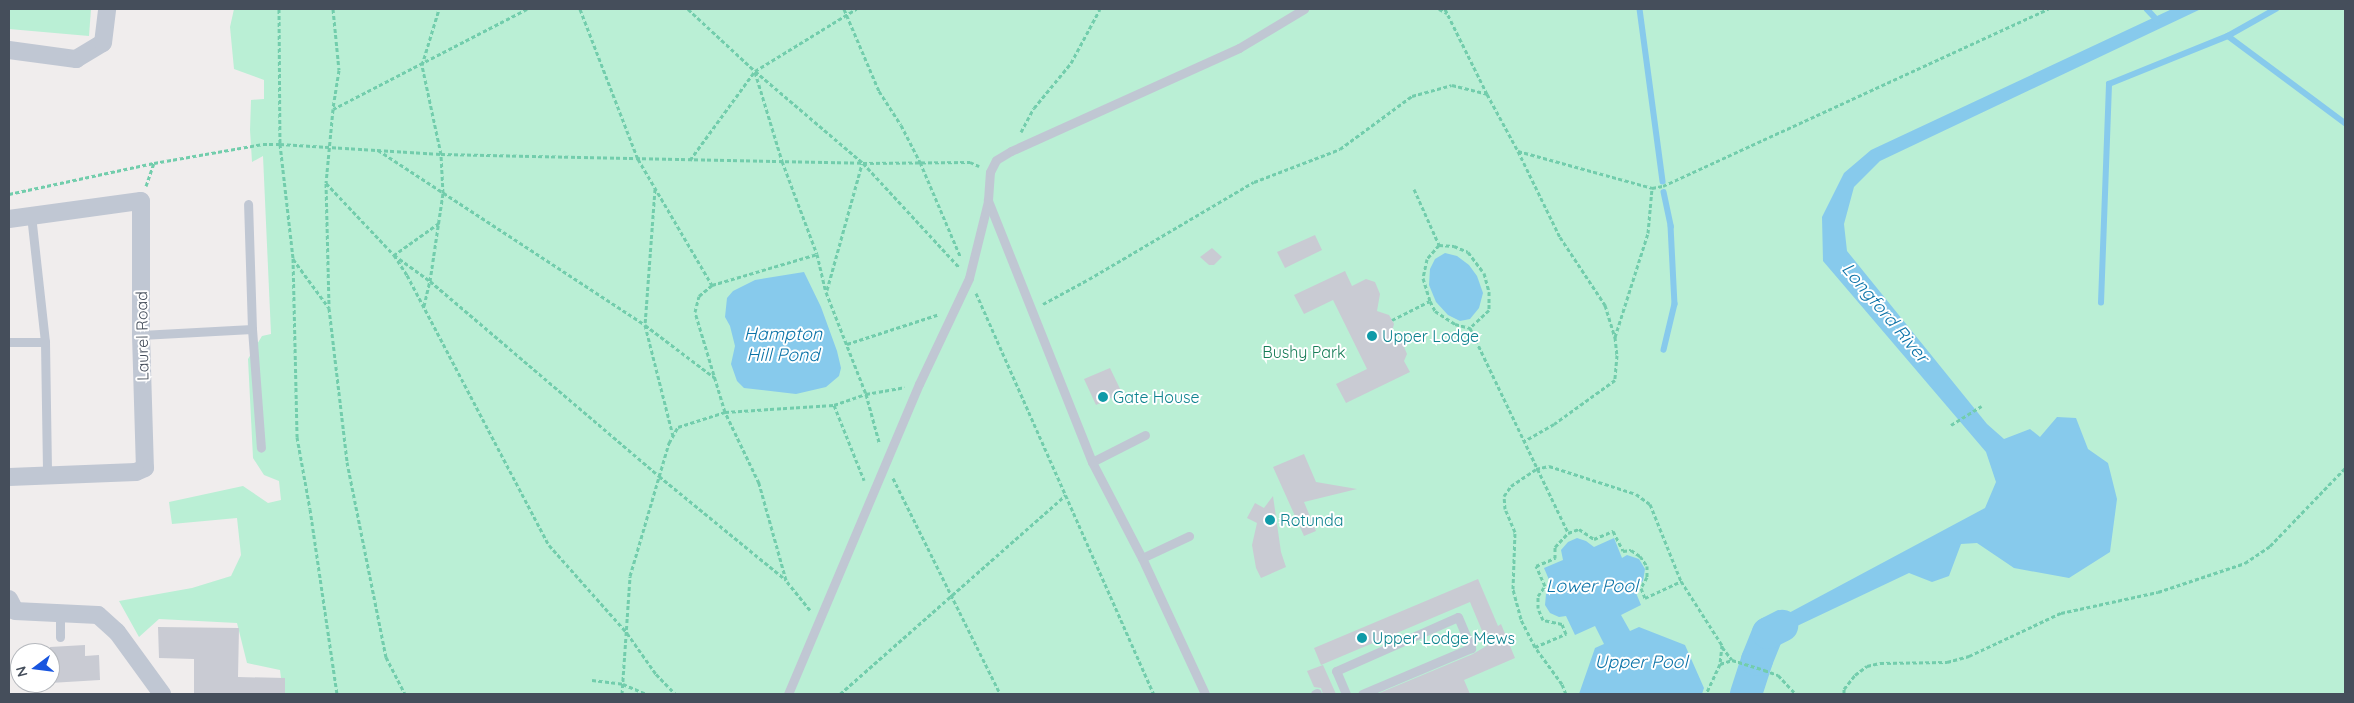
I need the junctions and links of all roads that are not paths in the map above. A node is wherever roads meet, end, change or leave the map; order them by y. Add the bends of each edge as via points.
1 (107, 9) edge
2 (1304, 9) edge
3 (9, 50) edge
4 (988, 200) junction
5 (248, 204) dead end
6 (31, 215) junction
7 (9, 219) edge
8 (252, 329) junction
9 (141, 335) junction
10 (9, 342) edge
11 (45, 342) junction
12 (1144, 434) dead end
13 (262, 448) dead end
14 (1092, 462) junction
15 (47, 476) junction
16 (9, 477) edge
17 (1189, 536) dead end
18 (1142, 558) junction
19 (9, 599) edge
20 (60, 613) junction
21 (60, 637) dead end
22 (162, 694) edge
23 (788, 694) edge
24 (1205, 694) edge
25 (1346, 694) edge
26 (1362, 694) edge

1 - 3 street via 104,43 76,59
2 - 4 lane via 1239,48 1011,150 996,160 990,172
4 - 14 lane
4 - 23 lane via 969,278 919,384
5 - 8 lane
6 - 7 street
6 - 9 street, Laurel Road via 141,201
6 - 11 lane
8 - 9 lane
8 - 13 lane
9 - 15 street, Laurel Road via 145,468 136,472
10 - 11 lane
11 - 15 lane
12 - 14 lane
14 - 18 lane
15 - 16 street, Laurel Road
17 - 18 lane
18 - 24 lane
19 - 20 street via 15,611
20 - 21 lane
20 - 22 street via 98,615 117,632
25 - 26 lane via 1337,685 1336,671 1458,618 1471,648

